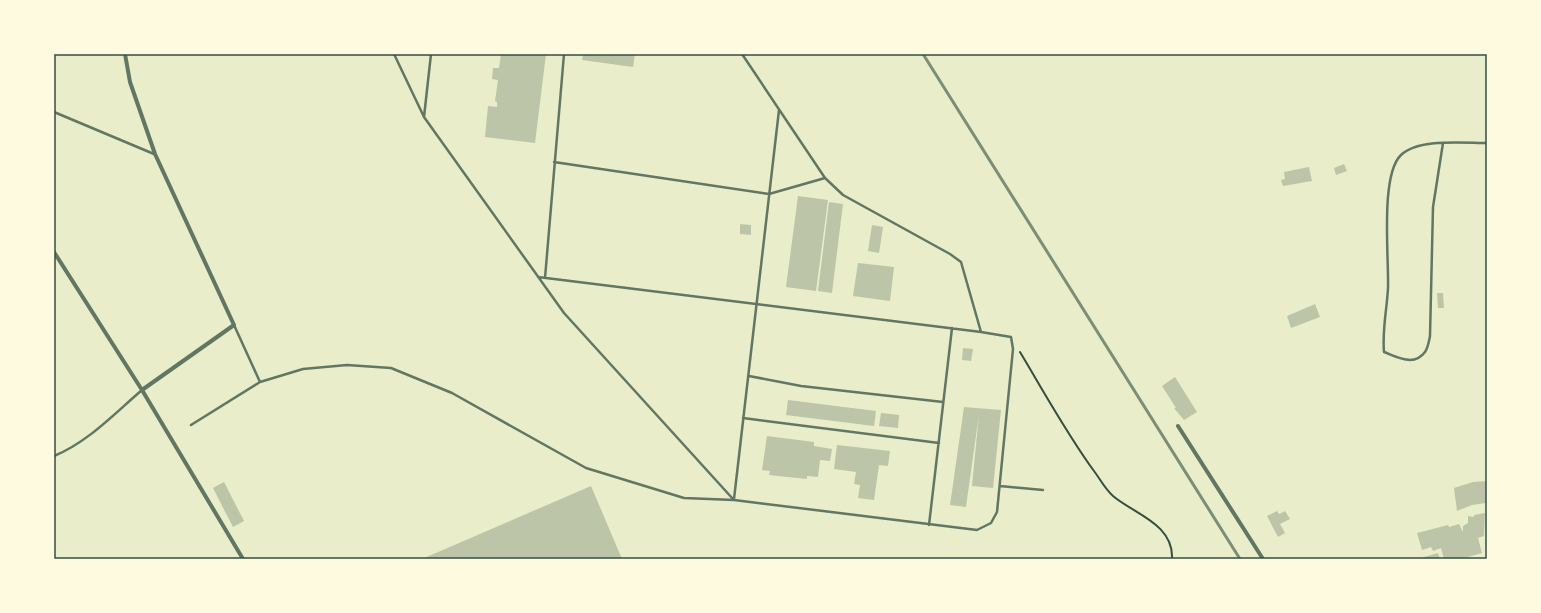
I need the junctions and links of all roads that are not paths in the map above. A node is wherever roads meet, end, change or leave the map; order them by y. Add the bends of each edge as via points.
1 (125, 54) edge
2 (394, 54) edge
3 (431, 54) edge
4 (564, 54) edge
5 (742, 54) edge
6 (779, 110) junction
7 (54, 112) edge
8 (424, 117) junction
9 (1443, 143) junction
10 (1487, 143) edge
11 (155, 154) junction
12 (554, 162) junction
13 (825, 178) junction
14 (769, 194) junction
15 (54, 252) edge
16 (538, 277) junction
17 (545, 278) junction
18 (756, 304) junction
19 (234, 325) junction
20 (952, 328) junction
21 (981, 332) junction
22 (749, 376) junction
23 (260, 382) junction
24 (142, 390) junction
25 (943, 402) junction
26 (743, 418) junction
27 (191, 425) dead end
28 (1178, 426) dead end
29 (939, 443) junction
30 (54, 456) edge
31 (1000, 486) junction
32 (1042, 490) dead end
33 (734, 500) junction
34 (929, 525) junction
35 (243, 559) edge
36 (1263, 559) edge

1 - 11 street via 130,82
2 - 8 lane
3 - 8 lane
4 - 12 lane
5 - 6 lane
6 - 13 lane
6 - 14 lane
7 - 11 lane
8 - 16 lane
9 - 9 lane via 1414,147 1402,154 1393,165 1388,196 1388,289 1383,337 1384,352 1404,361 1426,352 1430,336 1433,207
9 - 10 lane
11 - 19 street
12 - 14 lane
12 - 17 lane
13 - 14 lane
13 - 21 lane via 843,195 961,262
14 - 18 lane
15 - 24 street
16 - 17 lane
16 - 33 lane via 564,313
17 - 18 lane
18 - 20 lane
18 - 22 lane
19 - 23 lane
19 - 24 street
20 - 21 lane
20 - 25 lane
21 - 31 lane via 1011,338 1013,349
22 - 25 lane via 801,386
22 - 26 lane
23 - 27 lane
23 - 33 lane via 303,369 346,365 391,368 452,393 586,468 684,498
24 - 30 lane via 82,441
24 - 35 street
25 - 29 lane
26 - 29 lane
26 - 33 lane
28 - 36 street
29 - 34 lane
31 - 32 lane
31 - 34 lane via 997,512 991,523 977,530
33 - 34 lane

